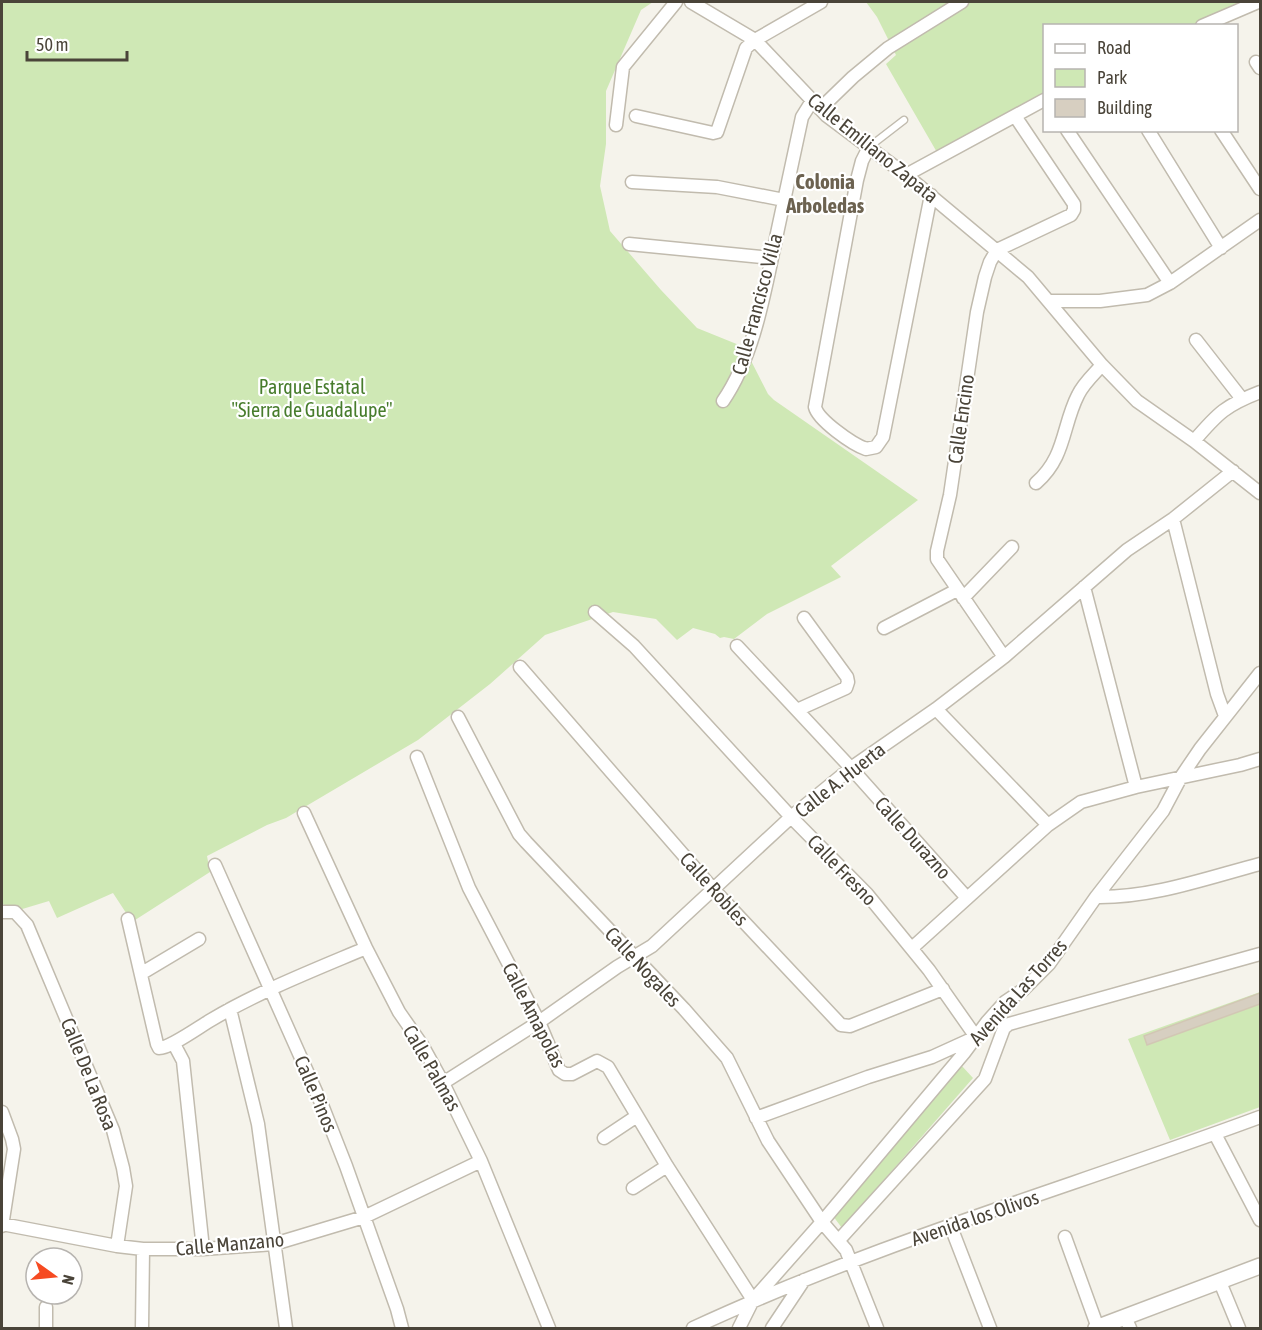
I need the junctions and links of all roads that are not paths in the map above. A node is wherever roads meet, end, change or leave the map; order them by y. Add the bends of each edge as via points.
1 (676, 2) edge
2 (691, 2) edge
3 (821, 2) edge
4 (962, 2) edge
5 (1258, 2) edge
6 (1207, 24) edge
7 (755, 40) junction
8 (1043, 101) edge
9 (816, 105) junction
10 (636, 116) dead end
11 (1015, 117) junction
12 (904, 120) dead end
13 (616, 124) dead end
14 (1068, 132) edge
15 (1149, 132) edge
16 (1222, 132) edge
17 (869, 147) junction
18 (906, 175) junction
19 (632, 182) dead end
20 (1260, 189) edge
21 (931, 195) junction
22 (784, 200) junction
23 (1260, 220) edge
24 (629, 244) dead end
25 (1221, 248) junction
26 (996, 250) junction
27 (772, 258) junction
28 (1170, 283) junction
29 (1050, 302) junction
30 (1196, 340) dead end
31 (1102, 365) junction
32 (1260, 392) edge
33 (1242, 399) junction
34 (723, 401) dead end
35 (1194, 441) junction
36 (1233, 471) junction
37 (1036, 483) dead end
38 (1260, 493) edge
39 (1173, 519) junction
40 (1012, 547) dead end
41 (1084, 587) junction
42 (960, 594) junction
43 (595, 612) dead end
44 (804, 618) dead end
45 (884, 628) dead end
46 (737, 646) dead end
47 (1004, 657) junction
48 (520, 667) dead end
49 (1260, 673) edge
50 (936, 709) junction
51 (797, 711) junction
52 (1225, 716) junction
53 (458, 717) dead end
54 (417, 757) dead end
55 (1260, 759) edge
56 (851, 768) junction
57 (1181, 777) junction
58 (1136, 787) junction
59 (304, 813) dead end
60 (791, 817) junction
61 (1048, 825) junction
62 (1260, 864) edge
63 (215, 865) dead end
64 (713, 889) junction
65 (1096, 897) junction
66 (967, 898) junction
67 (2, 912) edge
68 (128, 919) dead end
69 (199, 939) dead end
70 (366, 948) junction
71 (912, 948) junction
72 (1260, 954) edge
73 (635, 957) junction
74 (142, 973) junction
75 (269, 989) junction
76 (943, 989) junction
77 (230, 1009) junction
78 (539, 1022) junction
79 (976, 1037) junction
80 (174, 1044) junction
81 (443, 1083) junction
82 (2, 1112) edge
83 (638, 1116) junction
84 (1260, 1117) edge
85 (756, 1118) junction
86 (1215, 1134) junction
87 (604, 1138) dead end
88 (481, 1161) junction
89 (667, 1166) junction
90 (633, 1188) dead end
91 (364, 1217) junction
92 (1260, 1220) edge
93 (822, 1222) junction
94 (2, 1224) edge
95 (951, 1227) junction
96 (1065, 1237) dead end
97 (838, 1240) junction
98 (274, 1244) junction
99 (117, 1246) junction
100 (143, 1249) junction
101 (203, 1249) junction
102 (851, 1261) junction
103 (1260, 1266) edge
104 (804, 1280) junction
105 (1220, 1282) junction
106 (753, 1300) junction
107 (46, 1307) dead end
108 (1128, 1323) edge
109 (1097, 1328) edge
110 (46, 1329) edge
111 (142, 1329) edge
112 (286, 1329) edge
113 (402, 1329) edge
114 (549, 1329) edge
115 (693, 1329) edge
116 (739, 1329) edge
117 (772, 1329) edge
118 (877, 1329) edge
119 (990, 1329) edge
120 (1239, 1329) edge

1 - 13 street via 625,63
2 - 7 street, Calle Emiliano Zapata
3 - 7 street
4 - 9 street via 888,48
5 - 6 street
7 - 9 street, Calle Emiliano Zapata
7 - 10 street via 743,54 717,132
8 - 11 street
9 - 17 street, Calle Emiliano Zapata
9 - 22 street, Calle Francisco Villa via 802,117
11 - 18 street
11 - 26 street via 1074,204 1074,210 1071,215
12 - 17 lane
14 - 28 street
15 - 25 street
16 - 20 street
17 - 18 street, Calle Emiliano Zapata
17 - 21 street via 857,180 816,402 823,420 860,447 879,445 883,437
18 - 21 street, Calle Emiliano Zapata
19 - 22 street via 717,187
21 - 26 street, Calle Emiliano Zapata
22 - 27 street, Calle Francisco Villa
23 - 25 street
24 - 27 street
25 - 28 street
26 - 29 street, Calle Emiliano Zapata
26 - 42 street, Calle Encino via 984,277 977,312 950,495 937,551 937,559
27 - 34 street, Calle Francisco Villa via 749,349 736,382
28 - 29 street via 1135,298
29 - 31 street, Calle Emiliano Zapata
30 - 33 street
31 - 35 street, Calle Emiliano Zapata via 1137,401
31 - 37 street via 1079,392 1055,461
32 - 33 street
33 - 35 street via 1213,419
35 - 36 street, Calle Emiliano Zapata
36 - 38 street, Calle Emiliano Zapata
36 - 39 street, Calle A. Huerta
39 - 41 street, Calle A. Huerta via 1127,550
39 - 52 street
40 - 42 street
41 - 47 street, Calle A. Huerta
41 - 58 street
42 - 45 street
42 - 47 street, Calle Encino
43 - 60 street, Calle Fresno via 634,646
44 - 51 street via 848,682 846,688
46 - 51 street, Calle Durazno
47 - 50 street, Calle A. Huerta
48 - 64 street, Calle Robles
49 - 52 street, Avenida Las Torres
50 - 56 street, Calle A. Huerta
50 - 61 street
51 - 56 street, Calle Durazno
52 - 57 street, Avenida Las Torres
53 - 73 street, Calle Nogales via 519,834
54 - 78 street, Calle Amapolas via 469,888
55 - 57 street
56 - 60 street, Calle A. Huerta
56 - 66 street, Calle Durazno
57 - 58 street
57 - 65 street, Avenida Las Torres via 1163,811
58 - 61 street via 1081,802
59 - 70 street, Calle Palmas
60 - 64 street, Calle A. Huerta
60 - 71 street, Calle Fresno via 867,894
61 - 66 street
62 - 65 street via 1144,894
63 - 75 street, Calle Pinos
64 - 73 street, Calle A. Huerta
64 - 76 street, Calle Robles via 841,1025 850,1026
65 - 79 street, Avenida Las Torres via 1040,975 1005,1002
66 - 71 street
67 - 99 street, Calle De La Rosa via 15,912 27,925 113,1130 126,1186
68 - 74 street
69 - 74 street
70 - 75 street
70 - 81 street, Calle Palmas via 399,1012
71 - 76 street, Calle Fresno
72 - 97 street, Avenida Las Torres via 1004,1028 985,1079
73 - 78 street, Calle A. Huerta
73 - 85 street, Calle Nogales via 727,1058
74 - 80 street via 159,1048
75 - 77 street
75 - 91 street, Calle Pinos via 322,1105
76 - 79 street, Calle Fresno
77 - 80 street
77 - 98 street via 258,1124
78 - 81 street, Calle A. Huerta
78 - 83 street, Calle Amapolas via 562,1073 572,1074 594,1061 605,1063
79 - 85 street via 932,1057
79 - 93 street, Avenida Las Torres
80 - 101 street via 183,1061
81 - 88 street, Calle Palmas
82 - 94 street via 14,1149
83 - 87 street
83 - 89 street, Calle Amapolas
84 - 86 street, Avenida los Olivos
85 - 93 street, Calle Nogales
86 - 92 street
86 - 95 street, Avenida los Olivos
88 - 91 street, Calle Manzano
88 - 114 street, Calle Palmas
89 - 90 street
89 - 106 street, Calle Amapolas
91 - 98 street, Calle Manzano
91 - 113 street, Calle Pinos
93 - 97 street, Calle Nogales
93 - 106 street, Avenida Las Torres
94 - 99 street, Calle Manzano
95 - 102 street, Avenida los Olivos
95 - 119 street
96 - 109 street
97 - 102 street, Calle Nogales
98 - 101 street, Calle Manzano
98 - 112 street
99 - 100 street, Calle Manzano
100 - 101 street, Calle Manzano
100 - 111 street
102 - 104 street, Avenida los Olivos
102 - 118 street, Calle Nogales
103 - 105 street
104 - 106 street, Avenida los Olivos
104 - 117 street
105 - 108 street
105 - 120 street
106 - 115 street, Avenida los Olivos
106 - 116 street, Avenida Las Torres
107 - 110 street
108 - 109 street

